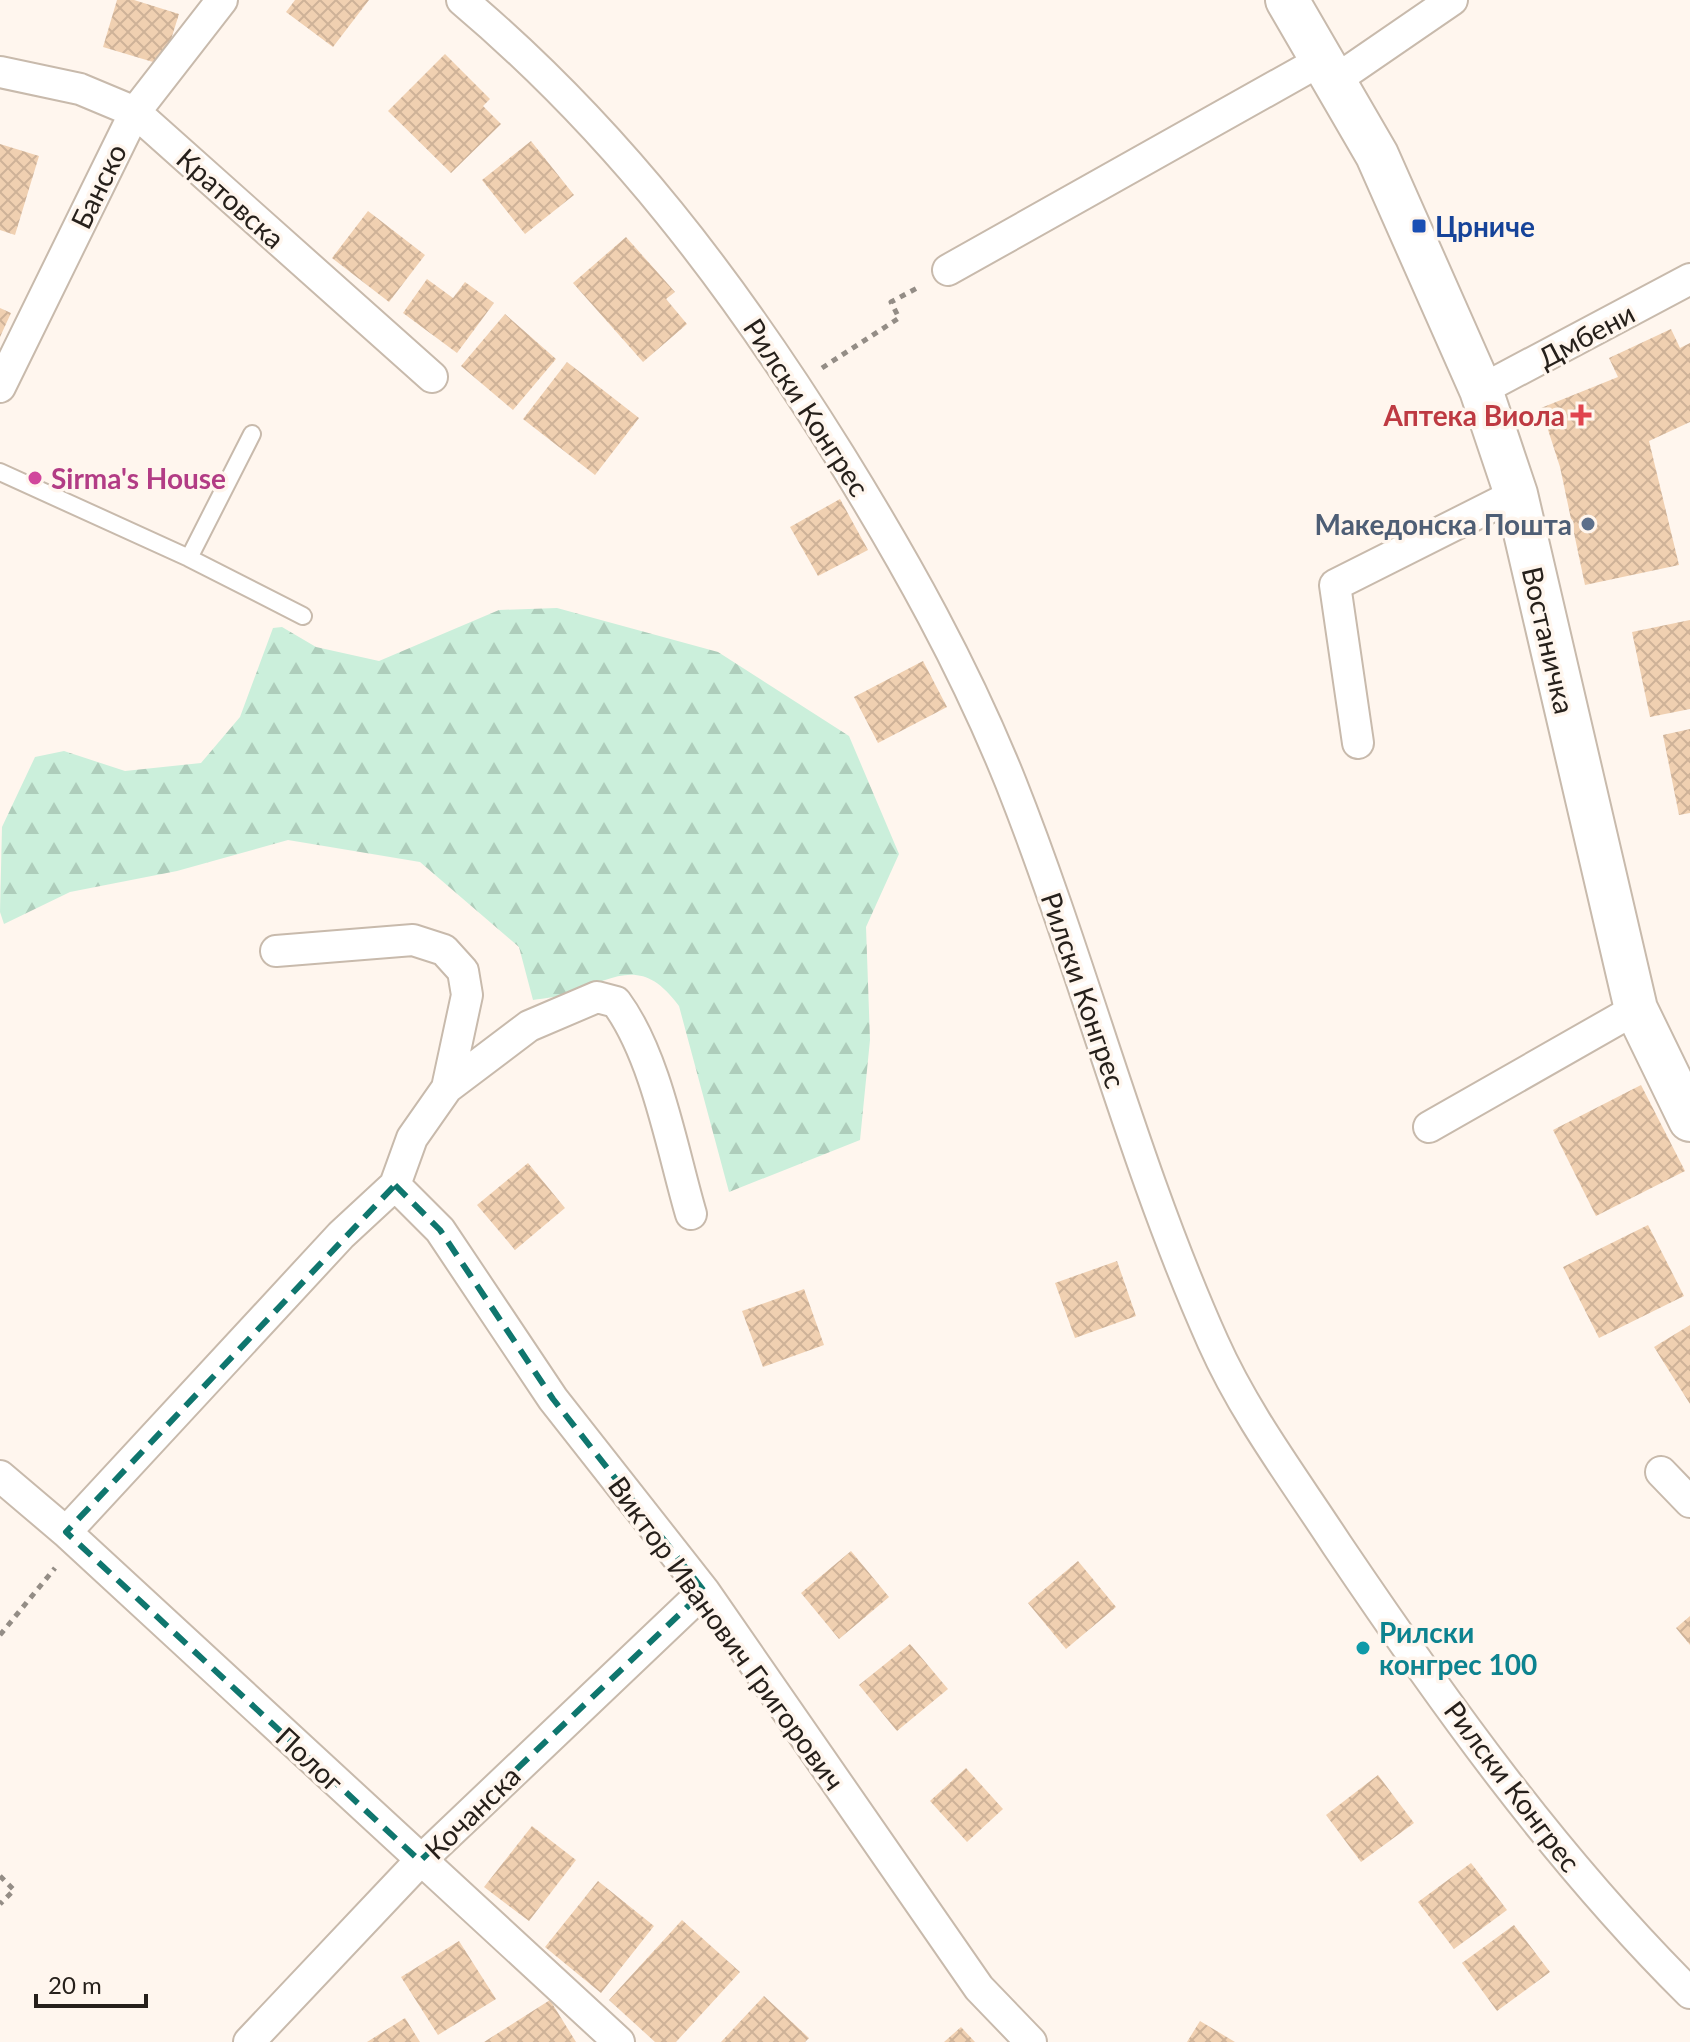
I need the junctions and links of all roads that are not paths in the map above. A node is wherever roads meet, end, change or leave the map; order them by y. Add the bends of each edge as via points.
1 (222, 0) edge
2 (462, 0) edge
3 (1287, 0) edge
4 (1452, 0) edge
5 (1328, 70) junction
6 (0, 72) edge
7 (135, 112) junction
8 (948, 270) road end
9 (1690, 279) edge
10 (432, 377) dead end
11 (0, 387) edge
12 (1481, 390) junction
13 (252, 434) dead end
14 (0, 472) edge
15 (1516, 494) junction
16 (189, 558) junction
17 (303, 616) dead end
18 (1358, 743) dead end
19 (276, 951) dead end
20 (1636, 1009) junction
21 (447, 1088) junction
22 (1690, 1120) edge
23 (1429, 1127) dead end
24 (395, 1185) junction
25 (691, 1214) dead end
26 (1661, 1472) dead end
27 (0, 1476) edge
28 (1690, 1502) edge
29 (71, 1537) junction
30 (704, 1591) junction
31 (420, 1861) junction
32 (1690, 1993) edge
33 (249, 2042) edge
34 (619, 2042) edge
35 (1031, 2042) edge

1 - 7 street, Банско
2 - 32 street, Рилски Конгрес via 629,161 716,269 892,540 976,700 1017,798 1187,1277 1214,1345 1258,1427 1390,1623 1562,1854
3 - 5 street, Востаничка
4 - 5 street
5 - 8 street
5 - 12 street, Востаничка via 1377,155
6 - 7 street, Кратовска via 80,89
7 - 10 street, Кратовска
7 - 11 street, Банско
9 - 12 street, Дмбени
12 - 15 street, Востаничка
13 - 16 lane
14 - 16 lane
15 - 18 street via 1335,585
15 - 20 street, Востаничка
16 - 17 lane
19 - 21 street via 413,940 433,944 455,958 467,995
20 - 22 street, Востаничка
20 - 23 street
21 - 24 street via 412,1138
21 - 25 street via 529,1026 597,997 616,1002 652,1081
24 - 29 street via 341,1235
24 - 30 street, Виктор Иванович Григорович via 440,1230 553,1399
26 - 28 street
27 - 29 street, Полог
29 - 31 street, Полог
30 - 31 street, Кочанска
30 - 35 street, Виктор Иванович Григорович via 979,1988
31 - 33 street, Кочанска
31 - 34 street, Полог

